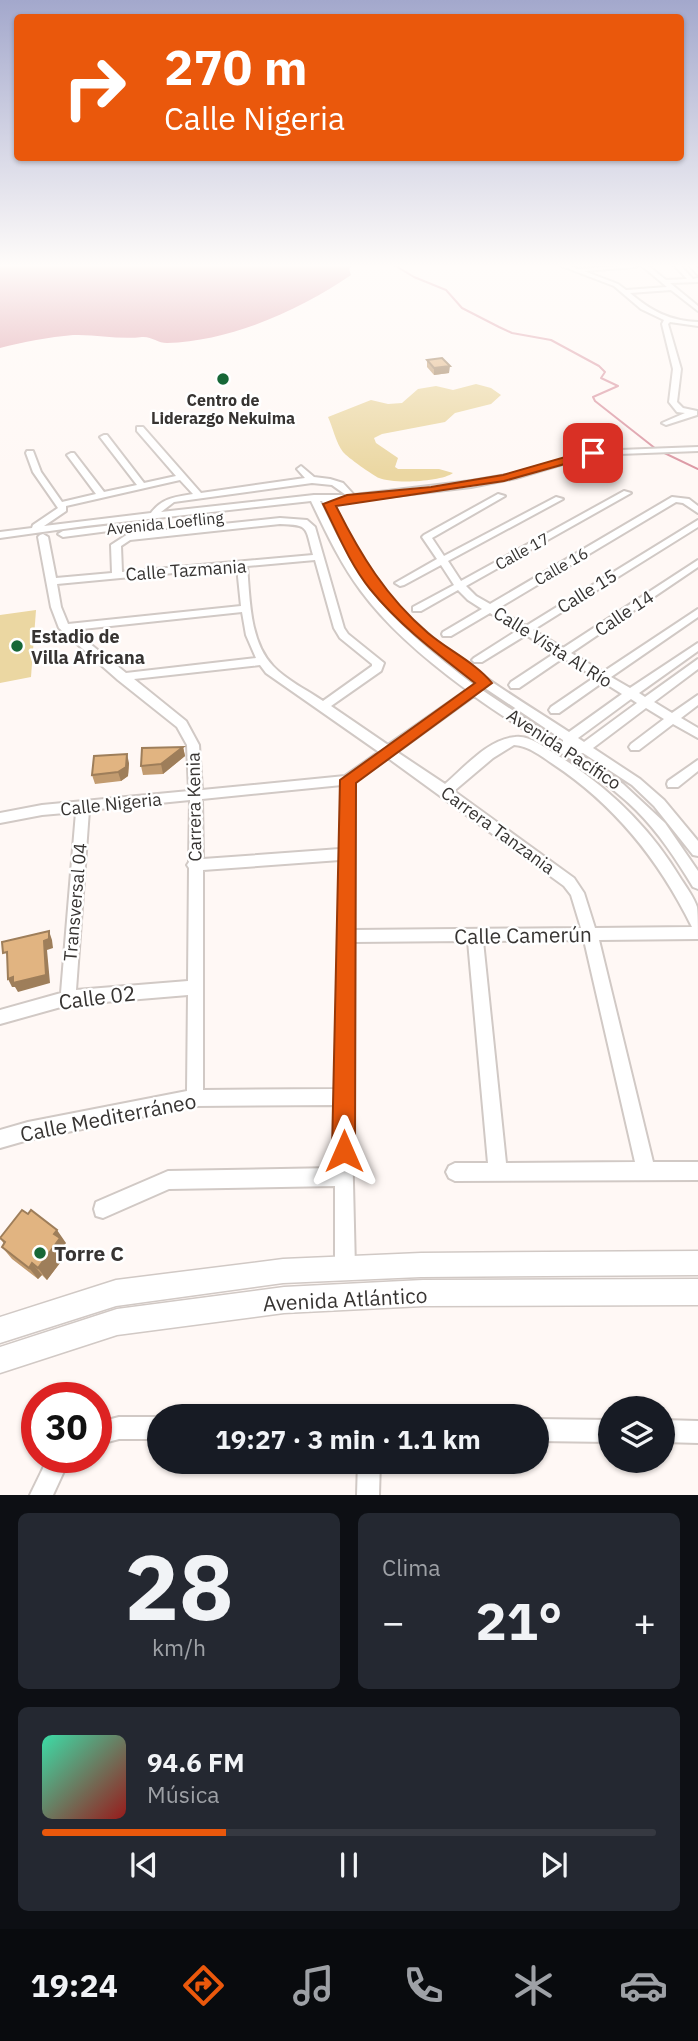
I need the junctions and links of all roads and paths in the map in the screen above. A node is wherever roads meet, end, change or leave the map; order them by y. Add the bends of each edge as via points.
1 (669, 335) edge
2 (696, 413) edge
3 (666, 423) dead end
4 (139, 429) dead end
5 (104, 437) dead end
6 (698, 449) edge
7 (30, 453) dead end
8 (71, 455) dead end
9 (301, 469) dead end
10 (182, 477) junction
11 (312, 480) junction
12 (142, 486) junction
13 (627, 493) dead end
14 (102, 496) junction
15 (199, 496) junction
16 (501, 496) dead end
17 (349, 498) junction
18 (559, 499) dead end
19 (322, 501) junction
20 (60, 505) junction
21 (698, 510) edge
22 (153, 516) junction
23 (698, 523) edge
24 (29, 531) junction
25 (0, 535) edge
26 (43, 537) junction
27 (0, 544) edge
28 (318, 557) junction
29 (441, 562) junction
30 (698, 564) edge
31 (242, 566) junction
32 (117, 575) junction
33 (53, 581) junction
34 (400, 583) dead end
35 (459, 585) junction
36 (247, 608) junction
37 (489, 608) junction
38 (417, 609) dead end
39 (698, 612) edge
40 (693, 622) edge
41 (64, 628) junction
42 (525, 630) junction
43 (447, 634) dead end
44 (698, 646) edge
45 (564, 654) junction
46 (478, 660) dead end
47 (262, 661) junction
48 (698, 663) edge
49 (122, 677) junction
50 (602, 677) junction
51 (515, 685) dead end
52 (480, 687) junction
53 (629, 694) junction
54 (698, 699) edge
55 (643, 703) junction
56 (323, 706) junction
57 (555, 710) dead end
58 (671, 718) junction
59 (698, 734) edge
60 (569, 739) junction
61 (635, 747) dead end
62 (585, 748) junction
63 (387, 752) junction
64 (569, 752) junction
65 (698, 764) edge
66 (348, 780) junction
67 (673, 785) dead end
68 (446, 791) junction
69 (196, 795) junction
70 (83, 807) junction
71 (0, 818) edge
72 (698, 851) edge
73 (347, 854) junction
74 (194, 865) junction
75 (698, 883) edge
76 (698, 924) edge
77 (698, 933) edge
78 (590, 934) junction
79 (347, 936) junction
80 (475, 936) junction
81 (197, 987) junction
82 (68, 998) junction
83 (0, 1017) edge
84 (343, 1097) junction
85 (195, 1098) junction
86 (0, 1139) edge
87 (646, 1170) junction
88 (698, 1171) edge
89 (455, 1172) dead end
90 (498, 1172) junction
91 (344, 1177) junction
92 (103, 1209) dead end
93 (698, 1263) edge
94 (345, 1269) junction
95 (698, 1292) edge
96 (0, 1330) edge
97 (0, 1360) edge
98 (147, 1428) edge
99 (112, 1430) edge
100 (549, 1430) edge
101 (598, 1431) edge
102 (675, 1432) edge
103 (698, 1432) edge
104 (51, 1473) edge
105 (369, 1474) edge
106 (41, 1495) edge
107 (369, 1495) edge

1 - 2 street via 677,373 673,402 680,410
2 - 3 street
4 - 10 street
5 - 12 street
6 - 17 street via 593,453 504,478
7 - 20 street
8 - 14 street
9 - 11 street
10 - 12 street
10 - 15 street
11 - 15 street
11 - 17 street via 342,485
12 - 14 street
13 - 35 street, Calle 17
14 - 20 street
15 - 22 street via 166,502
16 - 29 street, Calle Vista Al Río via 429,534 426,539
17 - 19 street
18 - 29 street
19 - 22 street, Avenida Loefling
19 - 26 street, Avenida Loefling
19 - 52 street, Avenida Pacífico via 363,589 411,640
20 - 24 street via 60,513
21 - 37 street, Calle 16 via 675,499
22 - 24 street, Avenida Loefling
23 - 42 street, Calle 15
24 - 25 street, Avenida Loefling
26 - 27 street, Avenida Loefling
26 - 33 street
28 - 31 street, Calle Tazmania
28 - 32 street via 310,527 280,521 128,537 116,545
28 - 56 street via 339,628 378,663
29 - 34 street
29 - 35 street, Calle Vista Al Río
30 - 45 street, Calle 14
31 - 32 street, Calle Tazmania
31 - 36 street
32 - 33 street, Calle Tazmania
33 - 41 street
35 - 37 street, Calle Vista Al Río
35 - 38 street, Calle 17
36 - 41 street
36 - 47 street
37 - 42 street, Calle Vista Al Río
37 - 43 street, Calle 16
39 - 40 street
40 - 50 street
41 - 49 street, Carrera Kenia
42 - 45 street, Calle Vista Al Río
42 - 46 street, Calle 15
44 - 53 street
45 - 50 street, Calle Vista Al Río
45 - 51 street, Calle 14
47 - 49 street
47 - 56 street, Carrera Tanzania
48 - 55 street
49 - 69 street, Carrera Kenia via 189,733
50 - 53 street, Calle Vista Al Río
50 - 57 street
52 - 60 street, Avenida Pacífico
52 - 63 street
52 - 64 street, Avenida Pacífico
53 - 55 street, Calle Vista Al Río
53 - 60 street
54 - 58 street
55 - 58 street, Calle Vista Al Río
55 - 62 street
56 - 63 street, Carrera Tanzania
58 - 59 street, Calle Vista Al Río
58 - 61 street
60 - 62 street, Avenida Pacífico
60 - 64 street
62 - 64 street
62 - 72 street, Avenida Pacífico via 644,789
63 - 66 street
63 - 68 street, Carrera Tanzania
64 - 75 street, Avenida Pacífico via 645,808
65 - 67 street
66 - 69 street, Calle Nigeria
66 - 73 street
68 - 76 street via 500,747 512,741 531,745 571,768 619,808 681,887
68 - 78 street, Carrera Tanzania via 569,882
69 - 70 street, Calle Nigeria
69 - 74 street, Carrera Kenia
70 - 71 street, Calle Nigeria
70 - 82 street, Transversal 04
73 - 74 street
73 - 79 street
74 - 81 street, Carrera Kenia
77 - 78 street, Calle Camerún
78 - 80 street, Calle Camerún
78 - 87 street, Carrera Tanzania
79 - 80 street, Calle Camerún
79 - 84 street
80 - 90 street
81 - 82 street, Calle 02
81 - 85 street, Carrera Kenia
82 - 83 street, Calle 02
84 - 85 street, Calle Mediterráneo
84 - 91 street
85 - 86 street, Calle Mediterráneo
87 - 88 street
87 - 90 street
89 - 90 street
91 - 92 street via 168,1180
91 - 94 street
93 - 94 main road, Avenida Atlántico
94 - 96 main road, Avenida Atlántico via 283,1271 116,1293
95 - 97 main road, Avenida Atlántico via 423,1293 284,1300 117,1322
98 - 99 street
100 - 101 street
102 - 103 street
104 - 106 street
105 - 107 street

